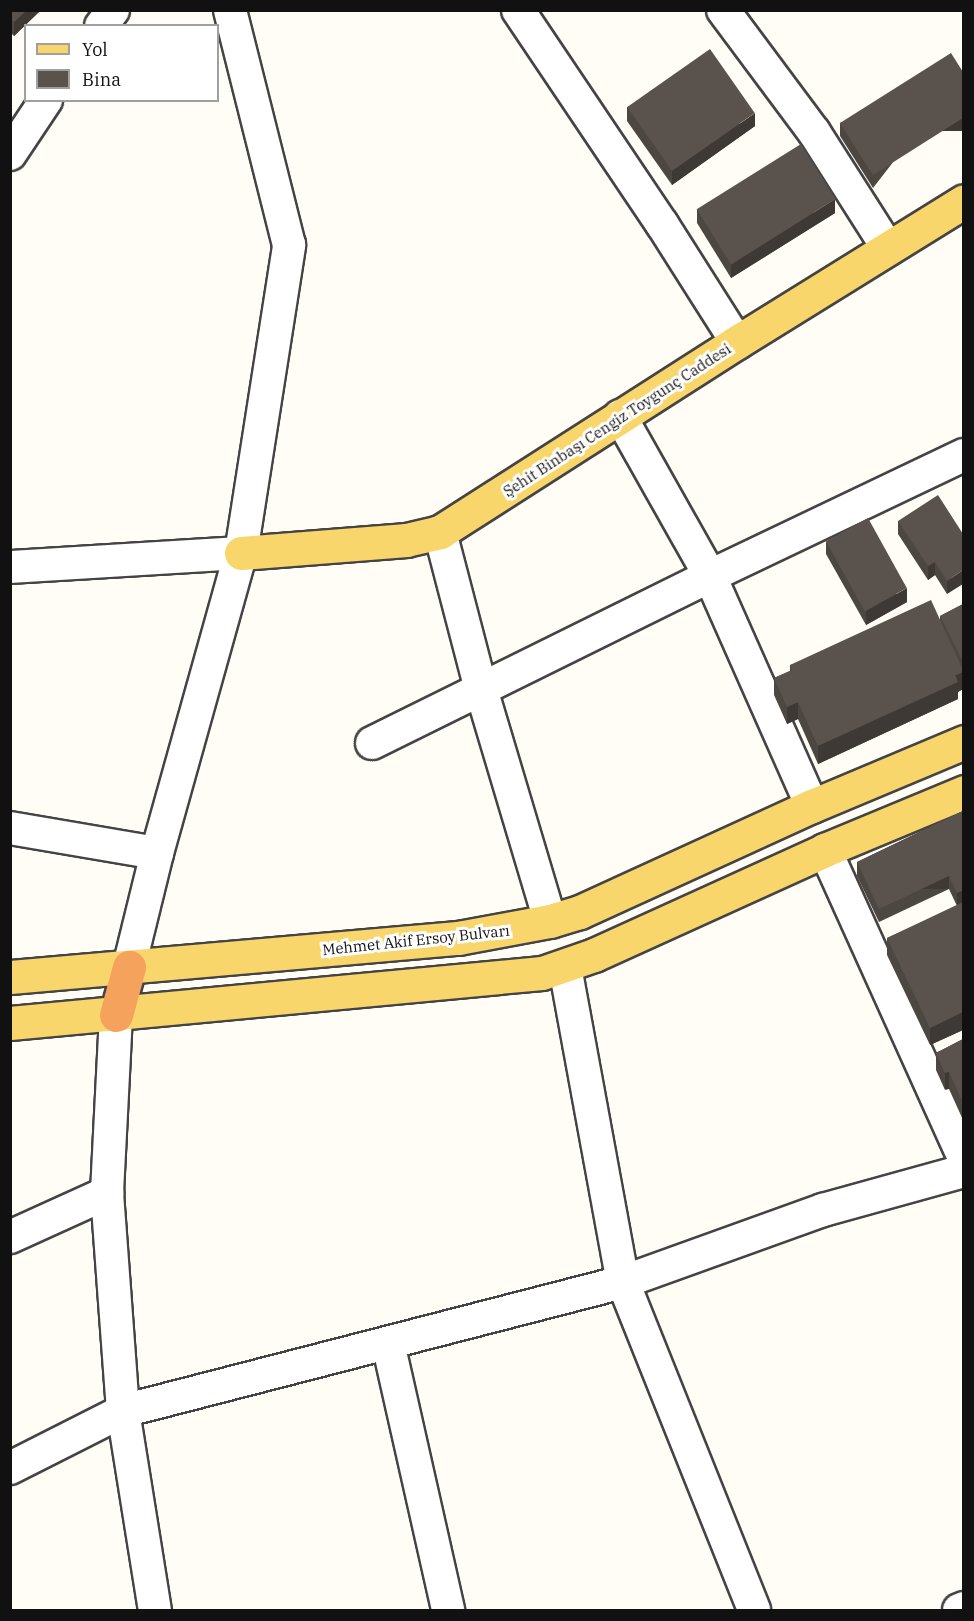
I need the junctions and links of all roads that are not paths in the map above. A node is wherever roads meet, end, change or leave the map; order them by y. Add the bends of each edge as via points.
1 (113, 10) edge
2 (230, 10) edge
3 (518, 10) edge
4 (723, 10) edge
5 (102, 24) edge
6 (45, 102) edge
7 (10, 154) edge
8 (963, 201) edge
9 (888, 248) junction
10 (736, 342) junction
11 (620, 416) junction
12 (963, 455) edge
13 (440, 532) junction
14 (241, 553) junction
15 (10, 567) edge
16 (711, 576) junction
17 (481, 689) junction
18 (963, 742) edge
19 (372, 743) dead end
20 (963, 792) edge
21 (812, 806) junction
22 (10, 828) edge
23 (825, 850) junction
24 (157, 853) junction
25 (550, 921) junction
26 (129, 967) junction
27 (565, 967) junction
28 (10, 977) edge
29 (116, 1015) junction
30 (10, 1023) edge
31 (963, 1158) edge
32 (963, 1171) edge
33 (107, 1194) junction
34 (10, 1237) edge
35 (623, 1282) junction
36 (388, 1343) junction
37 (123, 1411) junction
38 (10, 1468) edge
39 (963, 1608) edge
40 (155, 1611) edge
41 (448, 1611) edge
42 (754, 1611) edge
43 (958, 1611) edge

1 - 5 street
2 - 14 street via 289,245
3 - 10 street
4 - 9 street via 814,132
6 - 7 street
8 - 9 main road, Şehit Binbaşı Cengiz Toygunç Caddesi
9 - 10 main road, Şehit Binbaşı Cengiz Toygunç Caddesi
10 - 11 main road, Şehit Binbaşı Cengiz Toygunç Caddesi
11 - 13 main road, Şehit Binbaşı Cengiz Toygunç Caddesi
11 - 16 street
12 - 16 street
13 - 14 main road, Şehit Binbaşı Cengiz Toygunç Caddesi via 406,540
13 - 17 street
14 - 15 street
14 - 24 street
16 - 17 street
16 - 21 street
17 - 19 street
17 - 25 street
18 - 21 main road, Mehmet Akif Ersoy Bulvarı
20 - 23 main road
21 - 25 main road, Mehmet Akif Ersoy Bulvarı via 580,912
22 - 24 street
23 - 27 main road
23 - 31 street
24 - 26 street
25 - 26 main road, Mehmet Akif Ersoy Bulvarı via 458,938
26 - 28 main road, Mehmet Akif Ersoy Bulvarı
26 - 29 highway
27 - 29 main road via 518,977
27 - 35 street
29 - 30 main road
29 - 33 street
32 - 35 street via 823,1210
33 - 34 street
33 - 37 street
35 - 36 street
35 - 42 street
36 - 37 street
36 - 41 street
37 - 38 street
37 - 40 street
39 - 43 street

